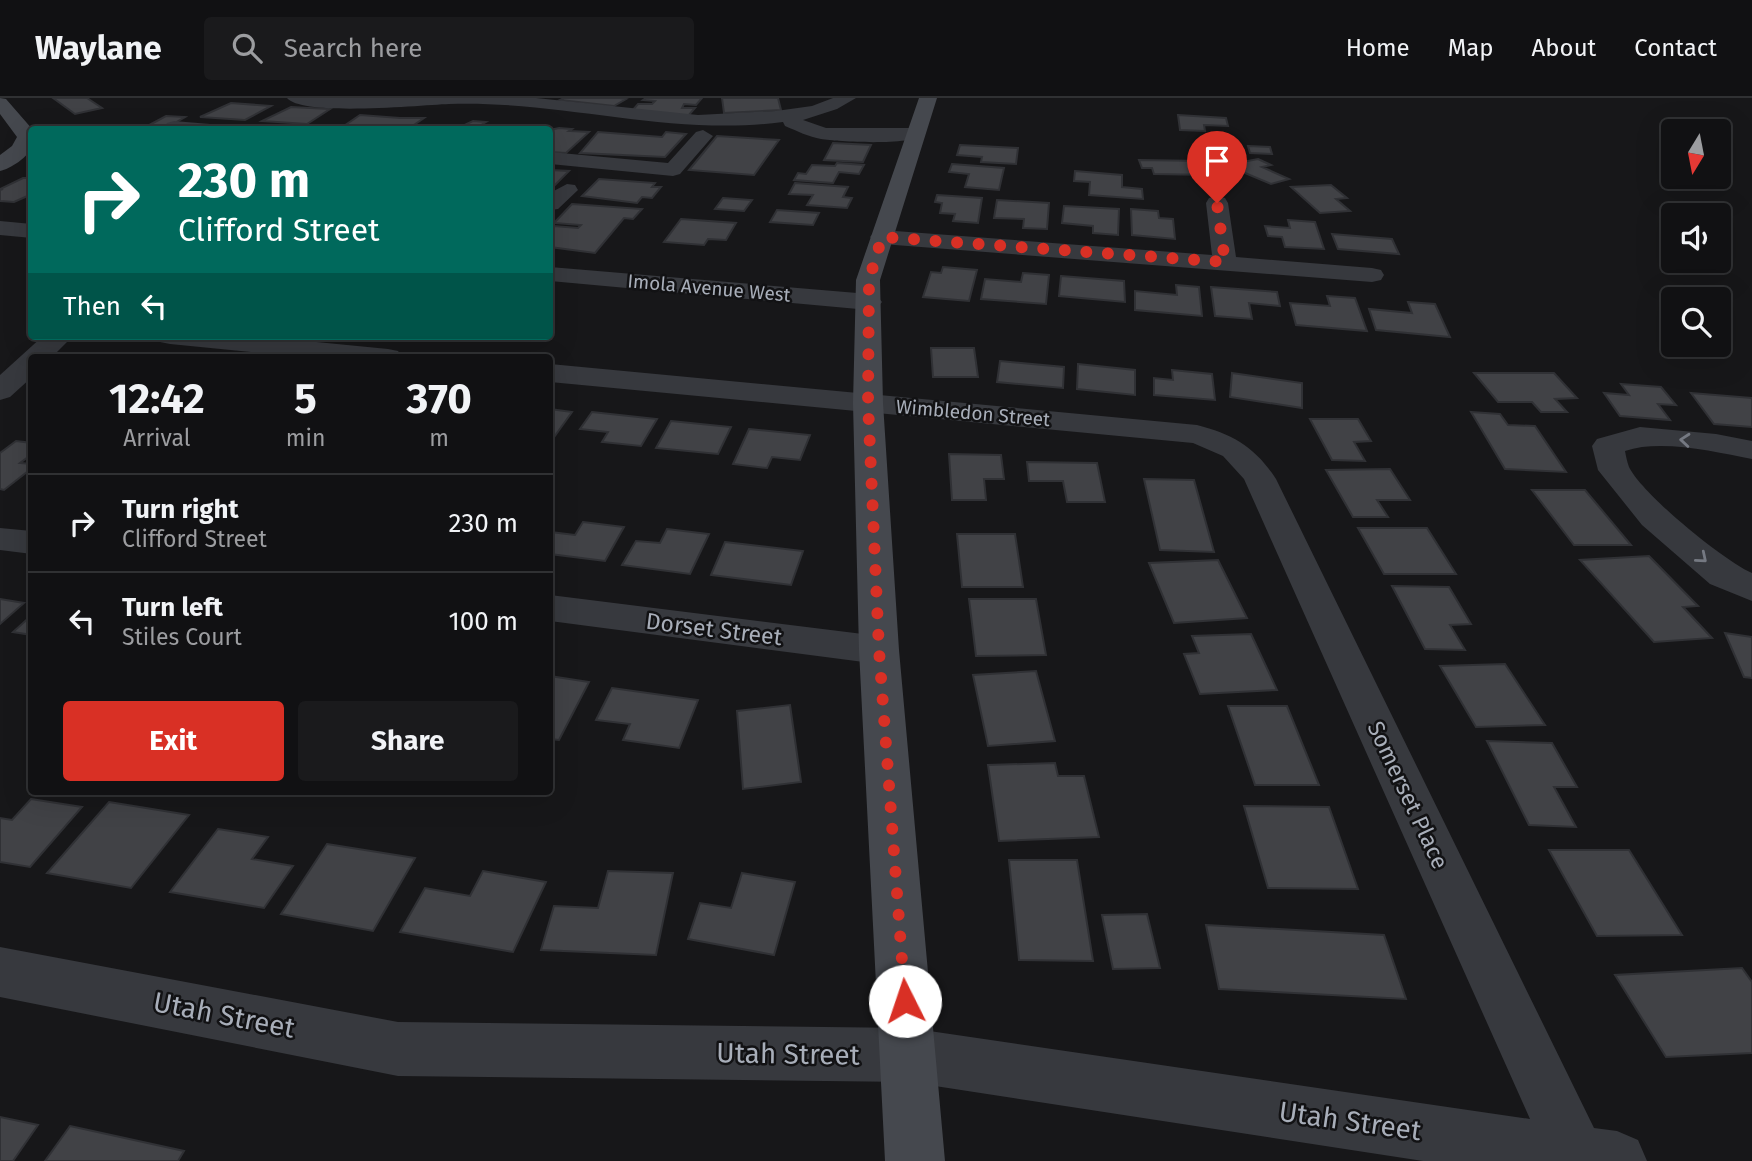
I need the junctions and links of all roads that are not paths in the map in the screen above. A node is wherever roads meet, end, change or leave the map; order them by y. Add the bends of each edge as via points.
1 (296, 98) edge
2 (469, 98) edge
3 (848, 98) edge
4 (928, 98) edge
5 (0, 103) edge
6 (449, 114) dead end
7 (798, 114) junction
8 (914, 134) junction
9 (703, 136) dead end
10 (553, 158) edge
11 (0, 165) edge
12 (567, 190) dead end
13 (553, 202) edge
14 (1217, 203) dead end
15 (0, 228) edge
16 (28, 231) edge
17 (882, 237) junction
18 (1225, 262) junction
19 (553, 274) edge
20 (1372, 275) dead end
21 (869, 302) junction
22 (55, 340) edge
23 (212, 340) edge
24 (39, 354) edge
25 (357, 354) edge
26 (28, 365) edge
27 (553, 373) edge
28 (0, 391) edge
29 (868, 403) junction
30 (1228, 444) joint
31 (1752, 450) edge
32 (0, 539) edge
33 (28, 542) edge
34 (1752, 588) edge
35 (553, 608) edge
36 (879, 650) junction
37 (0, 972) edge
38 (909, 1055) junction
39 (1597, 1158) edge
40 (915, 1161) edge

1 - 2 street
2 - 6 street
2 - 7 street via 690,122 738,123
3 - 7 street
4 - 8 street
5 - 11 street via 27,137 20,150
7 - 8 street via 792,122 823,134
8 - 17 street
9 - 10 street via 673,170
12 - 13 street
14 - 18 street
15 - 16 street
17 - 18 street
17 - 21 street via 869,280
18 - 20 street
19 - 21 street, Imola Avenue West
21 - 29 street
22 - 24 street
23 - 25 street
26 - 28 street
27 - 29 street, Wimbledon Street
29 - 30 street, Wimbledon Street via 1197,434
29 - 36 street
30 - 39 street, Somerset Place via 1251,462 1260,479
31 -> 34 street via 1640,436 1608,446 1614,470 1654,517 1723,575
32 - 33 street
35 - 36 street, Dorset Street
36 - 38 street
37 - 38 street, Utah Street via 398,1049
38 - 39 street, Utah Street
38 - 40 street

